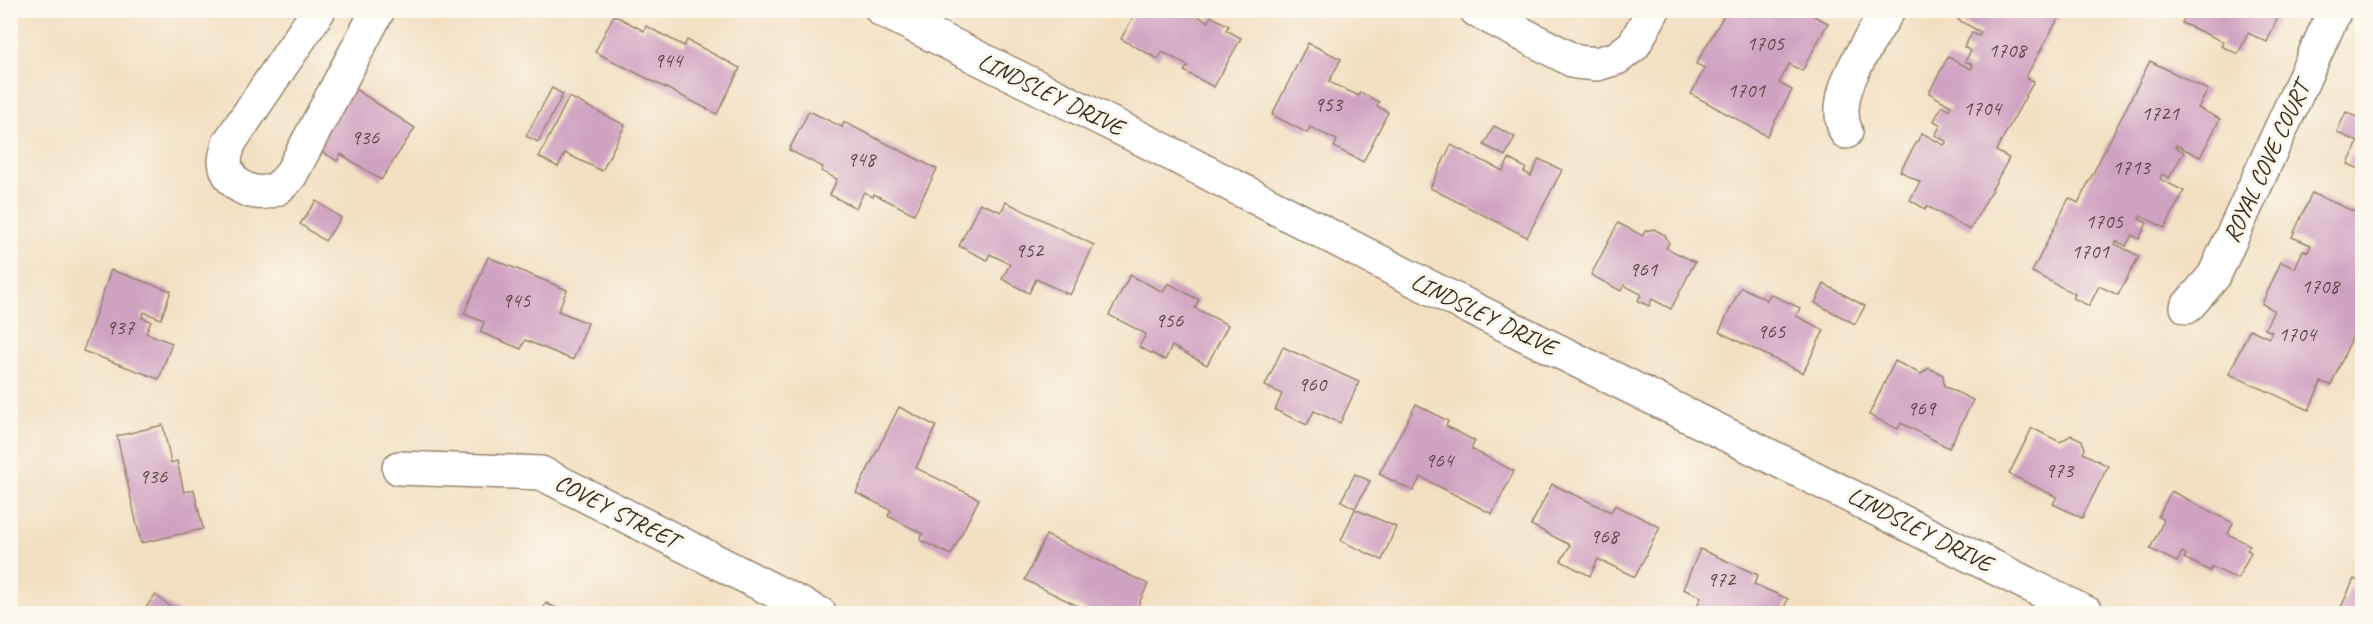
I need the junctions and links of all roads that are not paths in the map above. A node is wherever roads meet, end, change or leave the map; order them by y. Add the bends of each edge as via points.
1 (319, 10) edge
2 (378, 10) edge
3 (882, 10) edge
4 (1476, 10) edge
5 (1653, 10) edge
6 (1888, 10) edge
7 (2335, 10) edge
8 (1846, 132) dead end
9 (2187, 307) dead end
10 (399, 468) dead end
11 (2076, 611) edge
12 (820, 614) edge

1 - 2 street via 230,143 225,162 232,180 246,190 262,193 277,188 290,176
3 - 11 street, LINDSLEY DRIVE
4 - 5 street via 1576,62 1597,64 1617,58 1634,45
6 - 8 street via 1845,88 1840,107
7 - 9 street, ROYAL COVE COURT via 2214,276
10 - 12 street, COVEY STREET via 542,474

